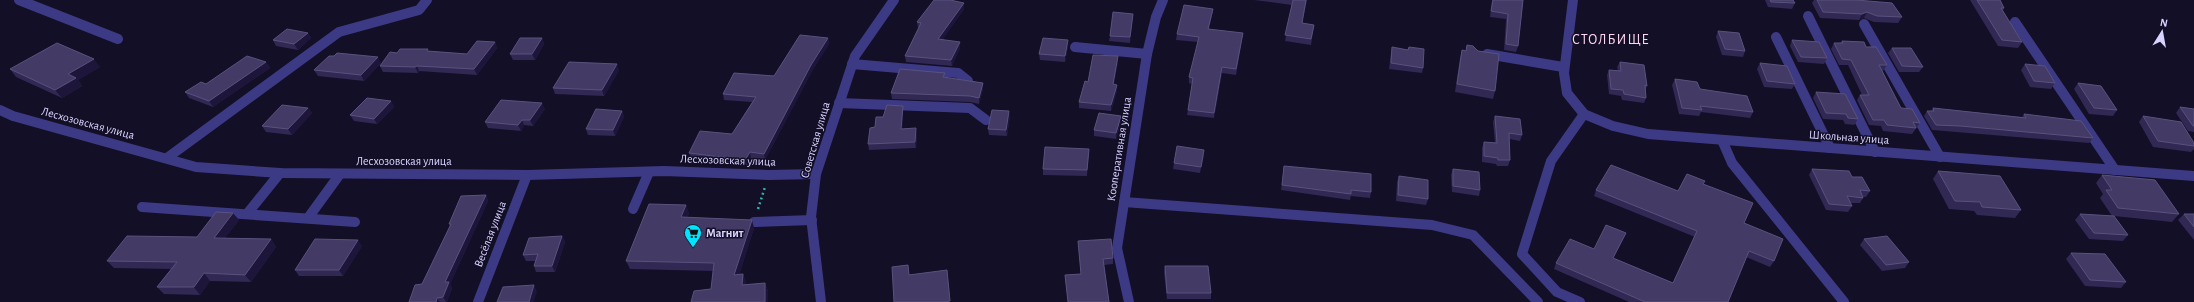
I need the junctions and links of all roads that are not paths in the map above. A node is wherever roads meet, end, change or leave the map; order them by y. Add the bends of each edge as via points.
1 (18, 0) edge
2 (427, 0) edge
3 (894, 0) edge
4 (1163, 0) edge
5 (1572, 0) edge
6 (1808, 16) dead end
7 (2015, 22) dead end
8 (1864, 24) dead end
9 (1776, 38) dead end
10 (118, 39) dead end
11 (1075, 47) dead end
12 (1477, 52) edge
13 (1147, 54) junction
14 (852, 64) junction
15 (1563, 67) junction
16 (968, 82) edge
17 (839, 103) junction
18 (0, 110) edge
19 (1584, 114) junction
20 (986, 120) dead end
21 (1722, 140) junction
22 (1830, 148) junction
23 (1875, 152) junction
24 (1940, 157) junction
25 (167, 158) junction
26 (2115, 170) junction
27 (649, 172) junction
28 (280, 173) junction
29 (340, 174) junction
30 (527, 175) junction
31 (2194, 176) edge
32 (815, 179) junction
33 (1124, 202) junction
34 (635, 204) dead end
35 (142, 207) dead end
36 (248, 214) junction
37 (308, 218) junction
38 (812, 220) junction
39 (355, 222) dead end
40 (754, 222) road end
41 (478, 302) edge
42 (821, 302) edge
43 (1129, 302) edge
44 (1538, 302) edge
45 (1580, 302) edge
46 (1844, 302) edge

1 - 10 street
2 - 25 street via 419,10 340,32
3 - 14 street, Советская улица
4 - 13 street, Кооперативная улица
5 - 15 street
6 - 23 street
7 - 26 street
8 - 24 street
9 - 22 street
11 - 13 street
12 - 15 street
13 - 33 street, Кооперативная улица
14 - 16 street via 958,73
14 - 17 street, Советская улица
15 - 19 street via 1567,93
17 - 20 street via 970,108
17 - 32 street, Советская улица
18 - 25 street, Лесхозовская улица via 13,116
19 - 21 street, Школьная улица via 1613,126 1648,134
19 - 45 street via 1551,162 1522,254 1558,292
21 - 22 street, Школьная улица
21 - 46 street via 1732,163
22 - 23 street, Школьная улица
23 - 24 street, Школьная улица
24 - 26 street, Школьная улица
25 - 28 street, Лесхозовская улица via 196,167
26 - 31 street, Школьная улица
27 - 30 street, Лесхозовская улица
27 - 32 street, Лесхозовская улица via 769,175
27 - 34 street
28 - 29 street, Лесхозовская улица
28 - 36 street
29 - 30 street, Лесхозовская улица
29 - 37 street
30 - 41 street, Весёлая улица
32 - 38 street, Советская улица
33 - 43 street, Кооперативная улица via 1117,248
33 - 44 street via 1432,225 1473,235
35 - 36 street
36 - 37 street
37 - 39 street
38 - 40 street
38 - 42 street, Советская улица

